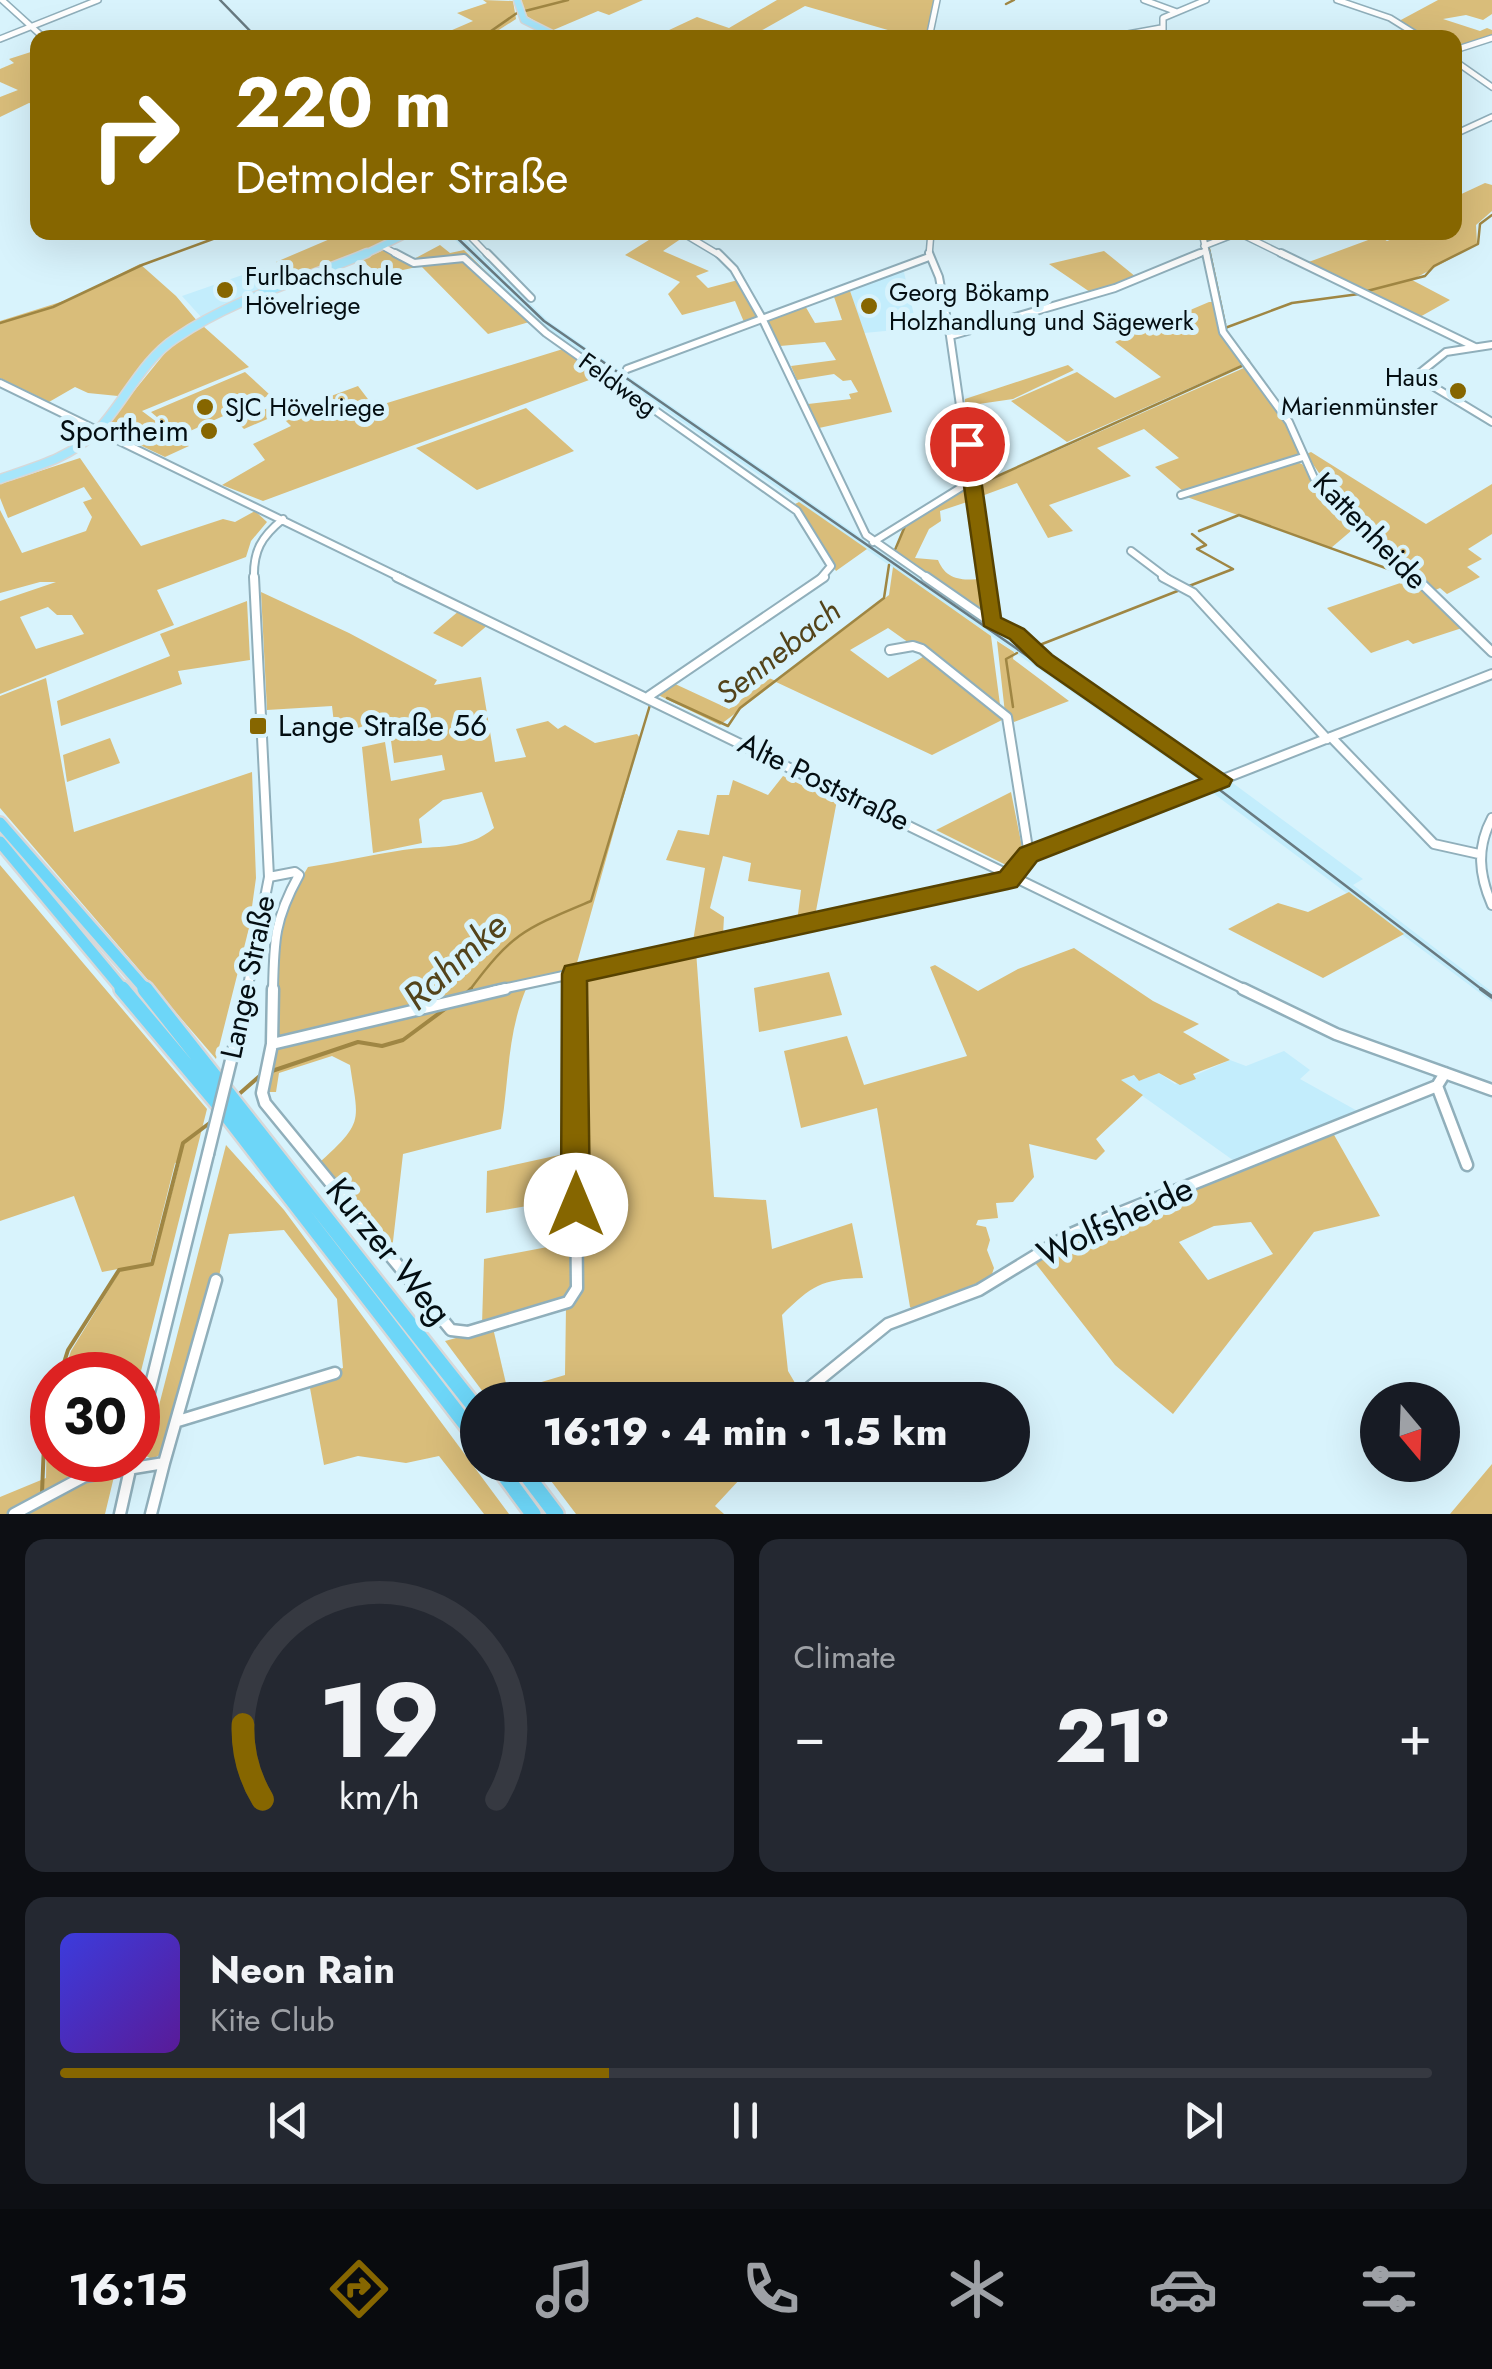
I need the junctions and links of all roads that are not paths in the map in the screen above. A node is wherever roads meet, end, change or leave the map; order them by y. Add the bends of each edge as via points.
1 (2, 0) edge
2 (98, 0) edge
3 (517, 0) edge
4 (937, 0) edge
5 (1144, 0) edge
6 (1206, 0) edge
7 (1338, 0) edge
8 (1178, 12) junction
9 (32, 27) junction
10 (1162, 28) joint
11 (35, 30) edge
12 (547, 30) edge
13 (931, 30) edge
14 (1151, 30) edge
15 (1409, 30) edge
16 (1492, 38) edge
17 (0, 39) edge
18 (1462, 48) edge
19 (1462, 66) edge
20 (1492, 87) edge
21 (1492, 117) edge
22 (1462, 131) edge
23 (397, 240) edge
24 (474, 240) edge
25 (694, 240) edge
26 (930, 240) edge
27 (1204, 240) edge
28 (1223, 240) edge
29 (1253, 240) edge
30 (384, 247) junction
31 (1205, 248) junction
32 (929, 257) junction
33 (531, 298) dead end
34 (762, 318) junction
35 (950, 336) junction
36 (1492, 345) edge
37 (1476, 348) junction
38 (626, 369) dead end
39 (0, 382) edge
40 (1492, 422) edge
41 (97, 430) junction
42 (1303, 457) junction
43 (0, 480) edge
44 (972, 480) junction
45 (1181, 495) dead end
46 (283, 520) junction
47 (873, 542) junction
48 (1132, 551) dead end
49 (991, 622) junction
50 (890, 650) dead end
51 (1492, 652) edge
52 (1492, 674) edge
53 (649, 696) junction
54 (1329, 738) junction
55 (1220, 780) junction
56 (1492, 818) edge
57 (0, 823) edge
58 (0, 842) edge
59 (1479, 854) junction
60 (1029, 855) junction
61 (1015, 874) junction
62 (269, 877) junction
63 (1492, 905) edge
64 (574, 974) junction
65 (272, 1044) junction
66 (1445, 1072) junction
67 (1437, 1086) junction
68 (1492, 1090) edge
69 (227, 1103) junction
70 (1467, 1165) dead end
71 (216, 1280) dead end
72 (159, 1352) edge
73 (335, 1373) dead end
74 (816, 1382) edge
75 (460, 1388) edge
76 (460, 1416) edge
77 (178, 1420) junction
78 (160, 1463) edge
79 (164, 1463) junction
80 (69, 1482) edge
81 (127, 1482) edge
82 (509, 1482) edge
83 (532, 1482) edge
84 (14, 1514) edge
85 (120, 1514) edge
86 (151, 1514) edge
87 (533, 1514) edge
88 (556, 1514) edge

1 - 9 street
2 - 9 street
3 - 12 main road via 519,13
4 - 13 street
5 - 8 street
6 - 8 street
7 - 15 street
8 - 10 street via 1163,18
9 - 11 street
9 - 17 street
10 - 14 street
16 - 18 street
19 - 20 street
21 - 22 street
23 - 30 main road
24 - 33 street
25 - 34 street via 727,260
26 - 32 street
27 - 31 street, Kattenheide
28 - 31 street
29 - 37 street
30 - 41 main road via 259,292 176,338
30 - 53 street, Feldweg via 414,263 464,258 546,334 797,511 832,566
31 - 35 street via 1115,288
31 - 42 street, Kattenheide via 1223,332 1290,422
32 - 34 street
32 - 35 street
34 - 38 street
34 - 47 street
35 - 44 street
36 - 37 street
37 - 40 street via 1441,354 1416,376
39 - 41 street, Alte Poststraße
41 - 43 main road via 64,454
41 - 46 street, Alte Poststraße
42 - 45 street
42 - 51 street, Kattenheide via 1328,494
44 - 47 street
44 - 49 street
46 - 53 street, Alte Poststraße
46 - 62 street, Lange Straße via 263,535 253,559
47 - 49 street
48 - 54 street via 1193,593
49 - 55 street
50 - 60 street via 922,649 1007,717
52 - 54 street
53 - 61 street, Alte Poststraße
54 - 55 street
54 - 59 street via 1434,844
55 - 60 street
56 - 59 street
57 - 69 highway via 146,990
58 - 69 highway
59 - 63 street
60 - 61 street
61 - 64 street
61 - 66 street, Alte Poststraße via 1336,1034
62 - 65 street, Kurzer Weg via 298,875 274,940
62 - 72 street, Lange Straße, bridge
64 - 65 street
64 - 65 street, Kurzer Weg via 578,1288 568,1302 456,1333 265,1104
66 - 67 street
66 - 68 street, Alte Poststraße
67 - 70 street
67 - 74 street, Wolfsheide via 1071,1234 980,1290 888,1324
69 - 75 highway
69 - 76 highway
71 - 77 street
73 - 77 street
77 - 79 street
78 - 79 street
79 - 86 street
80 - 84 street
81 - 85 street
82 - 87 highway
83 - 88 highway

